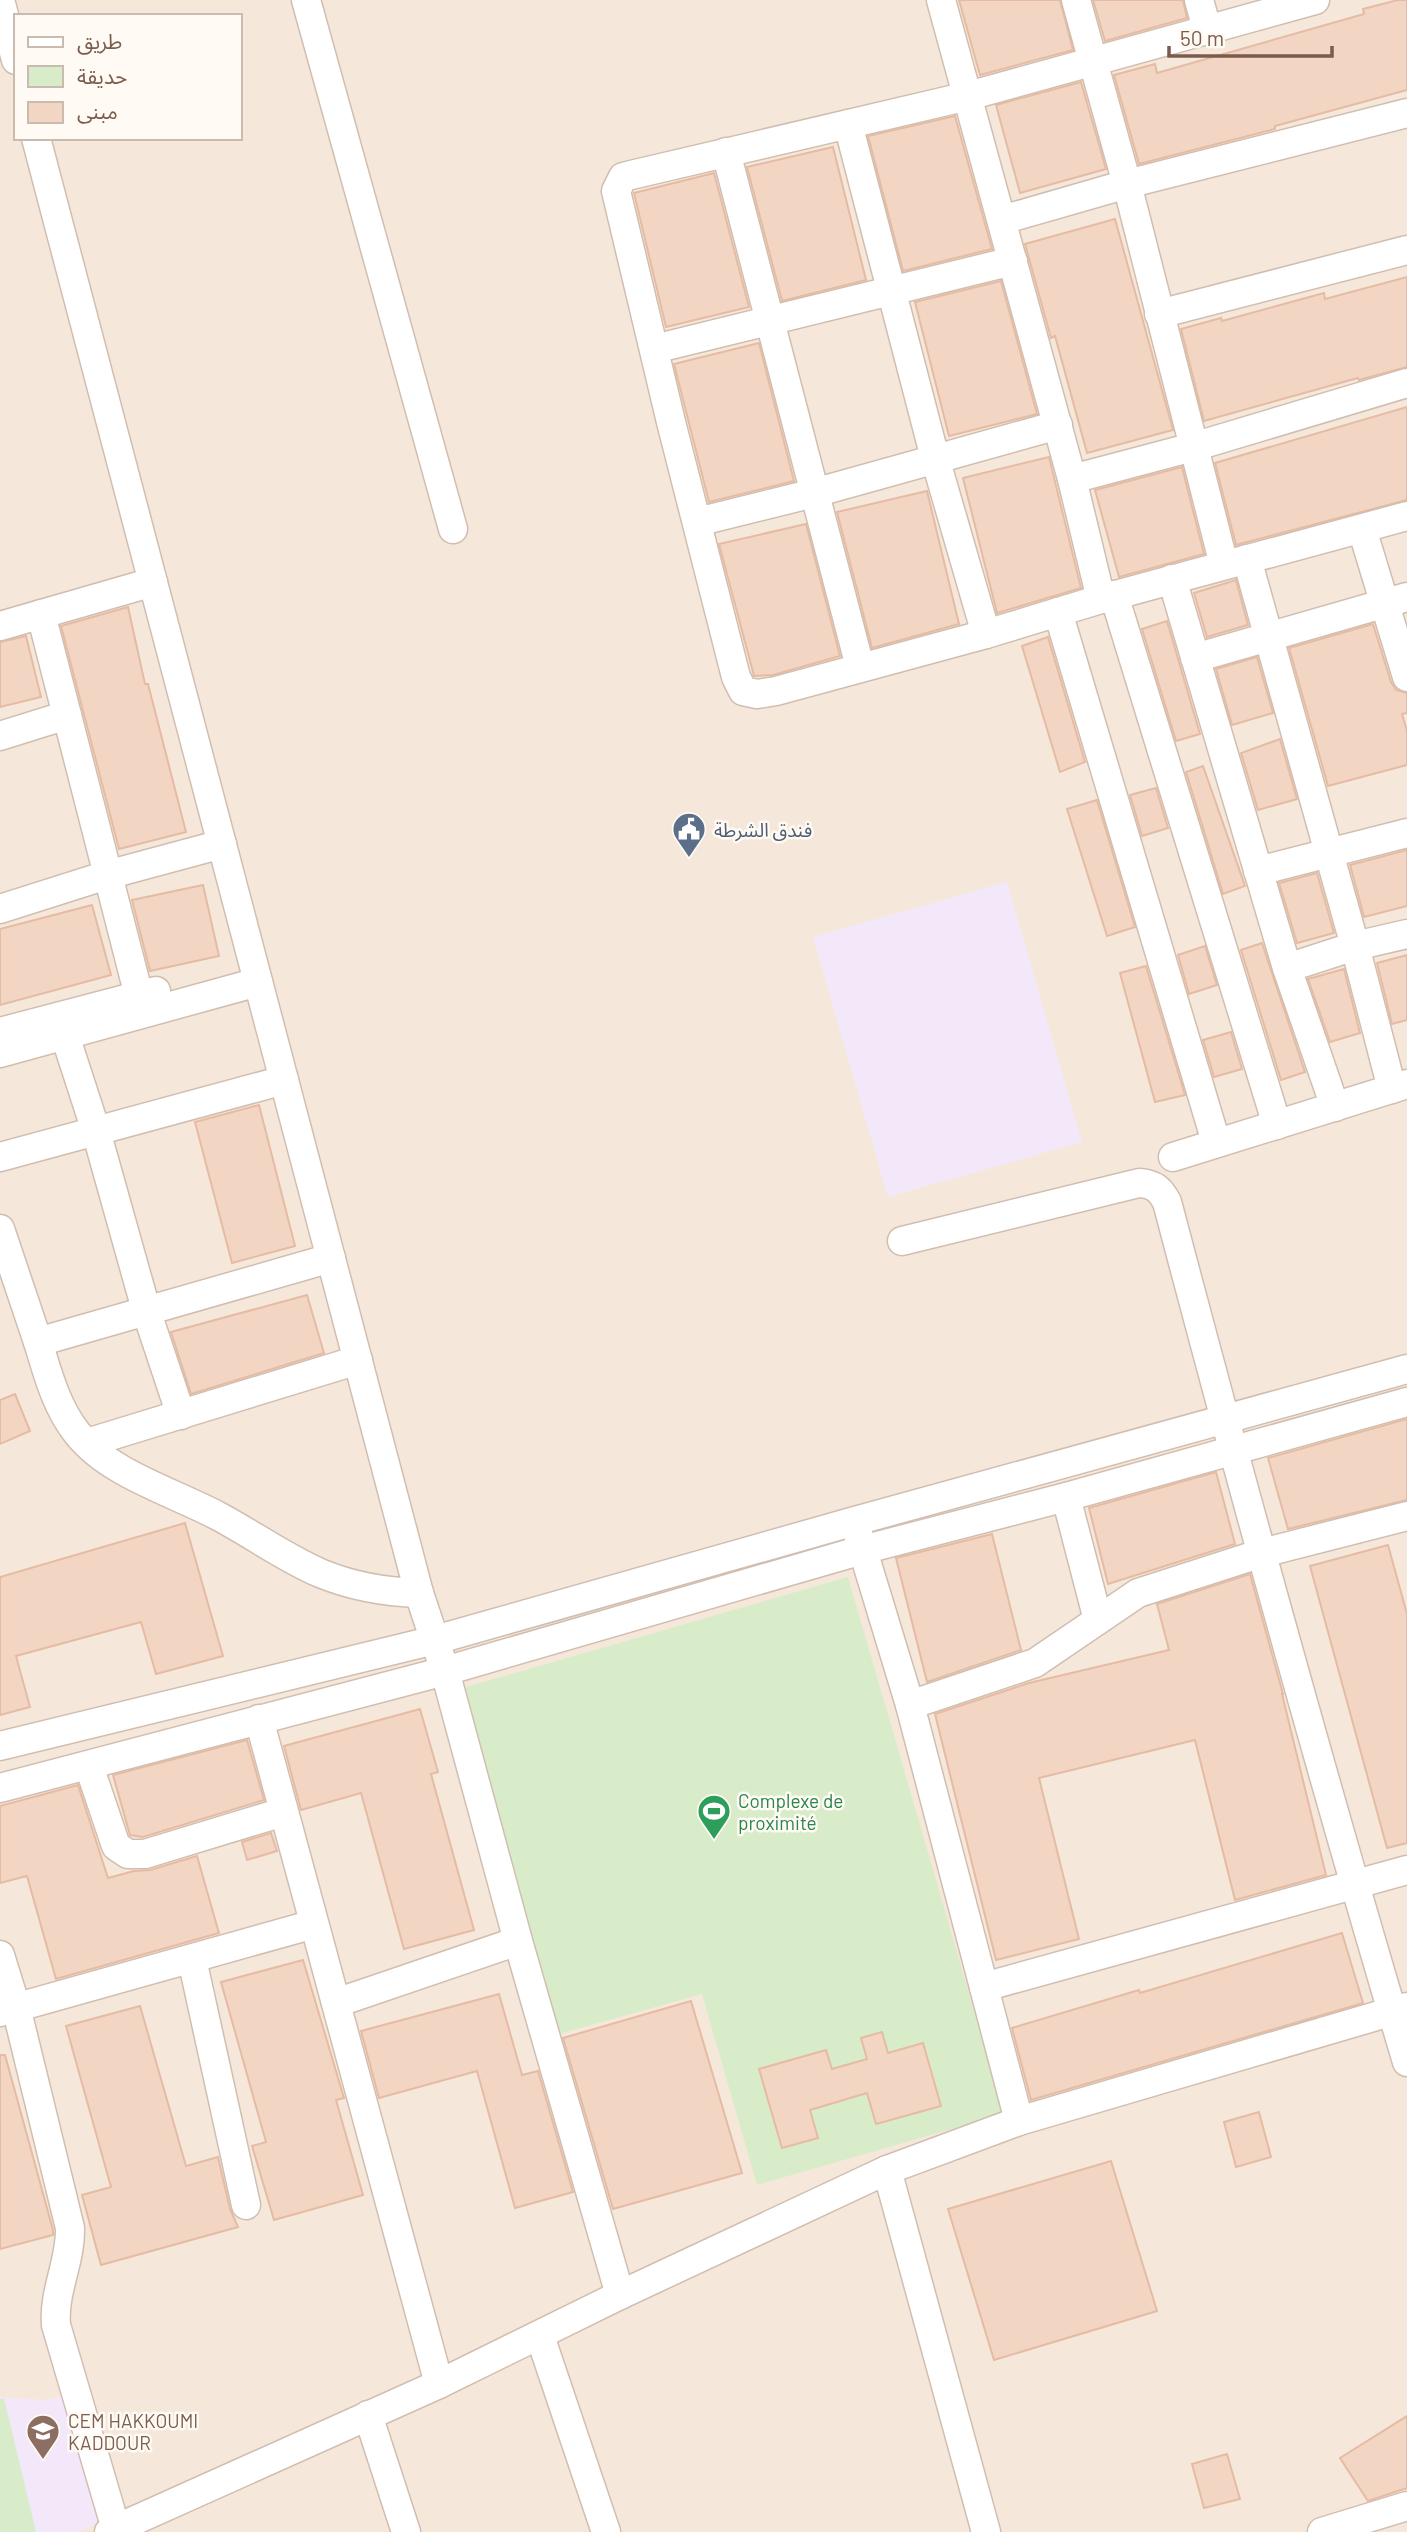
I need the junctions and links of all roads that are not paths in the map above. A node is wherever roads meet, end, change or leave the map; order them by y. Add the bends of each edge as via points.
1 (0, 0) edge
2 (306, 0) edge
3 (941, 0) edge
4 (1076, 0) edge
5 (1199, 0) edge
6 (1315, 0) edge
7 (1207, 29) junction
8 (14, 52) edge
9 (1094, 60) junction
10 (968, 96) junction
11 (1407, 113) edge
12 (849, 124) junction
13 (37, 140) edge
14 (726, 152) junction
15 (1127, 184) junction
16 (1002, 220) junction
17 (1407, 250) edge
18 (1013, 261) junction
19 (892, 291) junction
20 (1159, 314) junction
21 (770, 322) junction
22 (654, 349) junction
23 (1407, 383) edge
24 (1058, 425) junction
25 (1193, 447) junction
26 (935, 458) junction
27 (1072, 479) junction
28 (814, 493) junction
29 (1407, 516) edge
30 (697, 522) junction
31 (1362, 528) junction
32 (453, 529) dead end
33 (1235, 562) junction
34 (1172, 579) junction
35 (153, 582) junction
36 (1107, 597) junction
37 (1396, 600) edge
38 (1058, 612) junction
39 (41, 614) junction
40 (0, 626) edge
41 (986, 634) junction
42 (1268, 635) junction
43 (1195, 658) junction
44 (860, 667) junction
45 (1407, 677) edge
46 (67, 715) junction
47 (0, 736) edge
48 (1407, 833) edge
49 (222, 844) junction
50 (1329, 852) junction
51 (1258, 871) junction
52 (107, 875) junction
53 (0, 909) edge
54 (1407, 934) edge
55 (1355, 946) junction
56 (1287, 968) junction
57 (256, 974) junction
58 (139, 996) junction
59 (62, 1026) junction
60 (0, 1032) edge
61 (0, 1053) edge
62 (284, 1080) junction
63 (1400, 1087) edge
64 (1335, 1107) junction
65 (1277, 1125) junction
66 (96, 1131) junction
67 (1216, 1142) junction
68 (0, 1157) edge
69 (1173, 1157) dead end
70 (0, 1229) edge
71 (902, 1241) dead end
72 (331, 1258) junction
73 (146, 1313) junction
74 (38, 1342) junction
75 (358, 1360) junction
76 (1407, 1369) edge
77 (1407, 1402) edge
78 (181, 1415) junction
79 (1224, 1419) junction
80 (87, 1443) junction
81 (1234, 1448) junction
82 (1066, 1497) junction
83 (1407, 1516) edge
84 (855, 1521) junction
85 (862, 1550) junction
86 (1262, 1553) junction
87 (419, 1593) junction
88 (1098, 1620) junction
89 (435, 1640) junction
90 (445, 1671) junction
91 (910, 1705) junction
92 (259, 1719) junction
93 (0, 1746) edge
94 (89, 1766) junction
95 (0, 1788) edge
96 (283, 1812) junction
97 (1407, 1870) edge
98 (1354, 1885) junction
99 (314, 1924) junction
100 (518, 1941) junction
101 (0, 1955) edge
102 (192, 1959) junction
103 (984, 1987) junction
104 (336, 2003) junction
105 (1399, 2009) edge
106 (8, 2010) edge
107 (1407, 2062) edge
108 (1019, 2121) junction
109 (887, 2170) junction
110 (246, 2205) dead end
111 (620, 2295) junction
112 (540, 2336) junction
113 (439, 2384) junction
114 (368, 2415) junction
115 (1406, 2511) edge
116 (112, 2530) edge
117 (406, 2532) edge
118 (606, 2532) edge
119 (986, 2532) edge
120 (1322, 2532) edge

1 - 8 street
2 - 32 street
3 - 10 street
4 - 9 street
5 - 7 street
6 - 7 street
7 - 9 street
9 - 10 street
9 - 15 street
10 - 12 street
10 - 16 street
11 - 15 street
12 - 14 street
12 - 19 street
13 - 35 street
14 - 21 street
14 - 22 street via 623,177 619,183 617,191
15 - 16 street
15 - 20 street
16 - 18 street
17 - 20 street
18 - 19 street
18 - 24 street
19 - 21 street
19 - 26 street
20 - 25 street
21 - 22 street
21 - 28 street
22 - 30 street
23 - 25 street
24 - 26 street
24 - 27 street
25 - 27 street
25 - 33 street
26 - 28 street
26 - 41 street
27 - 36 street
28 - 30 street
28 - 44 street
29 - 31 street
30 - 44 street via 743,691 776,691
31 - 33 street
31 - 37 street
33 - 34 street
33 - 42 street
34 - 36 street
34 - 43 street
35 - 39 street
35 - 49 street
36 - 38 street
36 - 65 street
37 - 42 street
37 - 45 street
38 - 41 street
38 - 67 street
39 - 40 street
39 - 46 street
41 - 44 street
42 - 43 street
42 - 50 street
43 - 51 street
46 - 47 street
46 - 52 street
48 - 50 street
49 - 52 street
49 - 57 street
50 - 51 street
50 - 55 street
51 - 56 street
52 - 53 street
52 - 58 street
54 - 55 street
55 - 56 street
55 - 63 street
56 - 64 street
57 - 58 street
57 - 59 street
57 - 62 street
58 - 59 street
59 - 60 street
59 - 61 street
59 - 66 street
62 - 66 street
62 - 72 street
63 - 64 street
64 - 65 street
65 - 67 street
66 - 68 street
66 - 73 street
67 - 69 street
70 - 74 street
71 - 79 street via 1139,1183 1151,1184 1167,1202
72 - 73 street
72 - 75 street
73 - 74 street
73 - 78 street
74 - 80 street via 63,1411
75 - 78 street
75 - 87 street
76 - 79 street
77 - 81 street
78 - 80 street
79 - 81 street
79 - 84 street
80 - 87 street via 135,1477 319,1573 354,1585
81 - 82 street
81 - 86 street
82 - 85 street
82 - 88 street
83 - 86 street
84 - 85 street
84 - 89 street
85 - 90 street
85 - 91 street
86 - 88 street via 1138,1593
86 - 98 street
87 - 89 street
88 - 91 street via 1019,1670
89 - 90 street
89 - 93 street
90 - 92 street
90 - 100 street
91 - 103 street
92 - 94 street
92 - 96 street
94 - 95 street
94 - 96 street via 115,1843 128,1854 145,1854
96 - 99 street
97 - 98 street
98 - 103 street
98 - 105 street
99 - 102 street
99 - 104 street
100 - 104 street
100 - 111 street
101 - 106 street
102 - 106 street
102 - 110 street
103 - 108 street
104 - 113 street
105 - 107 street
105 - 108 street
106 - 116 street via 70,2228 56,2325
108 - 109 street
109 - 111 street
109 - 119 street
111 - 112 street
112 - 113 street
112 - 118 street
113 - 114 street
114 - 116 street
114 - 117 street
115 - 120 street

